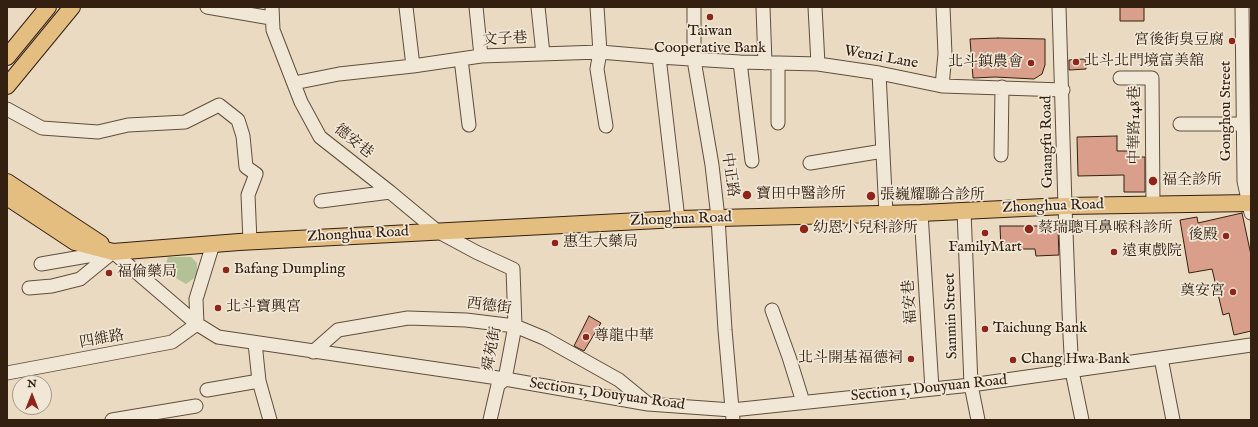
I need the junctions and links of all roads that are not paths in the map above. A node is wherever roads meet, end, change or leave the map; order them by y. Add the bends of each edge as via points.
1 (48, 7) edge
2 (72, 7) edge
3 (208, 7) edge
4 (406, 7) edge
5 (476, 7) edge
6 (538, 7) edge
7 (598, 7) edge
8 (694, 7) edge
9 (763, 7) edge
10 (815, 7) edge
11 (942, 7) edge
12 (1059, 7) edge
13 (1242, 7) edge
14 (272, 13) edge
15 (600, 52) junction
16 (543, 54) junction
17 (481, 56) junction
18 (7, 57) edge
19 (660, 57) junction
20 (461, 59) junction
21 (694, 60) junction
22 (740, 62) junction
23 (771, 63) junction
24 (818, 64) junction
25 (413, 66) junction
26 (878, 73) junction
27 (1120, 78) dead end
28 (294, 83) junction
29 (7, 86) edge
30 (942, 86) junction
31 (1002, 87) junction
32 (1062, 90) junction
33 (7, 109) edge
34 (778, 123) dead end
35 (1180, 124) dead end
36 (1243, 124) junction
37 (469, 125) dead end
38 (606, 126) dead end
39 (882, 151) junction
40 (1001, 155) dead end
41 (752, 161) dead end
42 (810, 163) dead end
43 (7, 182) edge
44 (390, 192) junction
45 (7, 197) edge
46 (321, 201) dead end
47 (1153, 204) junction
48 (1065, 206) junction
49 (1250, 207) edge
50 (964, 211) junction
51 (921, 213) junction
52 (886, 214) junction
53 (718, 218) junction
54 (678, 219) junction
55 (437, 231) junction
56 (250, 241) junction
57 (213, 244) junction
58 (112, 252) junction
59 (41, 264) dead end
60 (29, 288) dead end
61 (772, 310) dead end
62 (197, 324) junction
63 (515, 326) junction
64 (255, 343) junction
65 (1251, 345) edge
66 (313, 352) junction
67 (1161, 358) junction
68 (1072, 371) junction
69 (7, 373) edge
70 (259, 380) junction
71 (505, 380) junction
72 (970, 385) junction
73 (932, 389) junction
74 (207, 390) dead end
75 (803, 402) junction
76 (648, 404) junction
77 (196, 406) dead end
78 (732, 415) edge
79 (112, 420) edge
80 (270, 420) edge
81 (490, 420) edge
82 (978, 420) edge
83 (1082, 420) edge
84 (1173, 420) edge

1 - 18 main road
2 - 29 main road
3 - 14 street
4 - 25 street
5 - 17 street
6 - 16 street
7 - 15 street
8 - 21 street, 中正路
9 - 23 street
10 - 24 street
11 - 30 street via 945,54
12 - 32 street, Guangfu Road
13 - 36 street, Gonghou Street
14 - 28 street, 德安巷 via 273,30
15 - 16 street, 文子巷
15 - 19 street, 文子巷
15 - 38 street via 597,69
16 - 17 street, 文子巷
17 - 20 street, 文子巷
19 - 21 street, 文子巷
19 - 54 street
20 - 25 street, 文子巷
20 - 37 street
21 - 22 street, Wenzi Lane
21 - 53 street, 中正路
22 - 23 street, Wenzi Lane
22 - 41 street
23 - 24 street, Wenzi Lane
23 - 34 street
24 - 26 street, Wenzi Lane
25 - 28 street, 文子巷 via 339,74
26 - 30 street, Wenzi Lane
26 - 39 street
27 - 47 street, 中華路148巷 via 1152,78
28 - 44 street, 德安巷 via 320,137
30 - 31 street, Wenzi Lane
31 - 32 street, Wenzi Lane
31 - 40 street
32 - 48 street, Guangfu Road
33 - 56 street via 42,128 98,132 128,125 185,122 219,105 238,120 243,136 246,167 256,174 248,196
35 - 36 street
36 - 49 street, Gonghou Street via 1244,181
39 - 42 street
39 - 52 street
43 - 58 main road, Section 1, Douyuan Road
44 - 46 street
44 - 55 street, 德安巷
45 - 58 main road, Section 1, Douyuan Road via 76,242
47 - 48 main road, Zhonghua Road
47 - 49 main road, Zhonghua Road
48 - 50 main road, Zhonghua Road
48 - 68 street, Guangfu Road
50 - 51 main road, Zhonghua Road
50 - 72 street, Sanmin Street
51 - 52 main road, Zhonghua Road
51 - 73 street, 福安巷
52 - 53 main road, Zhonghua Road
53 - 54 main road, Zhonghua Road
53 - 78 street, 中正路
54 - 55 main road, Zhonghua Road
55 - 56 main road, Zhonghua Road
55 - 63 street, 舜苑街 via 513,269
56 - 57 main road, Zhonghua Road
57 - 58 main road, Zhonghua Road
57 - 62 street via 196,299
58 - 59 street
58 - 60 street via 80,279 52,286
58 - 62 street, Section 1, Douyuan Road
61 - 75 street
62 - 64 street, Section 1, Douyuan Road via 218,337
62 - 69 street, 四維路 via 172,342
63 - 66 street, 西德街 via 466,320 408,318 338,330
63 - 71 street, 舜苑街
63 - 76 street, 西德街 via 544,338 619,380
64 - 66 street, Section 1, Douyuan Road
64 - 70 street
65 - 67 street, Section 1, Douyuan Road
66 - 71 street, Section 1, Douyuan Road
67 - 68 street, Section 1, Douyuan Road
67 - 84 street
68 - 72 street, Section 1, Douyuan Road
68 - 83 street, Guangfu Road
70 - 74 street
70 - 80 street
71 - 76 street, Section 1, Douyuan Road
71 - 81 street, 舜苑街 via 498,385
72 - 73 street, Section 1, Douyuan Road
72 - 82 street, Sanmin Street
73 - 75 street, Section 1, Douyuan Road
75 - 78 street, Section 1, Douyuan Road
76 - 78 street, Section 1, Douyuan Road
77 - 79 street

